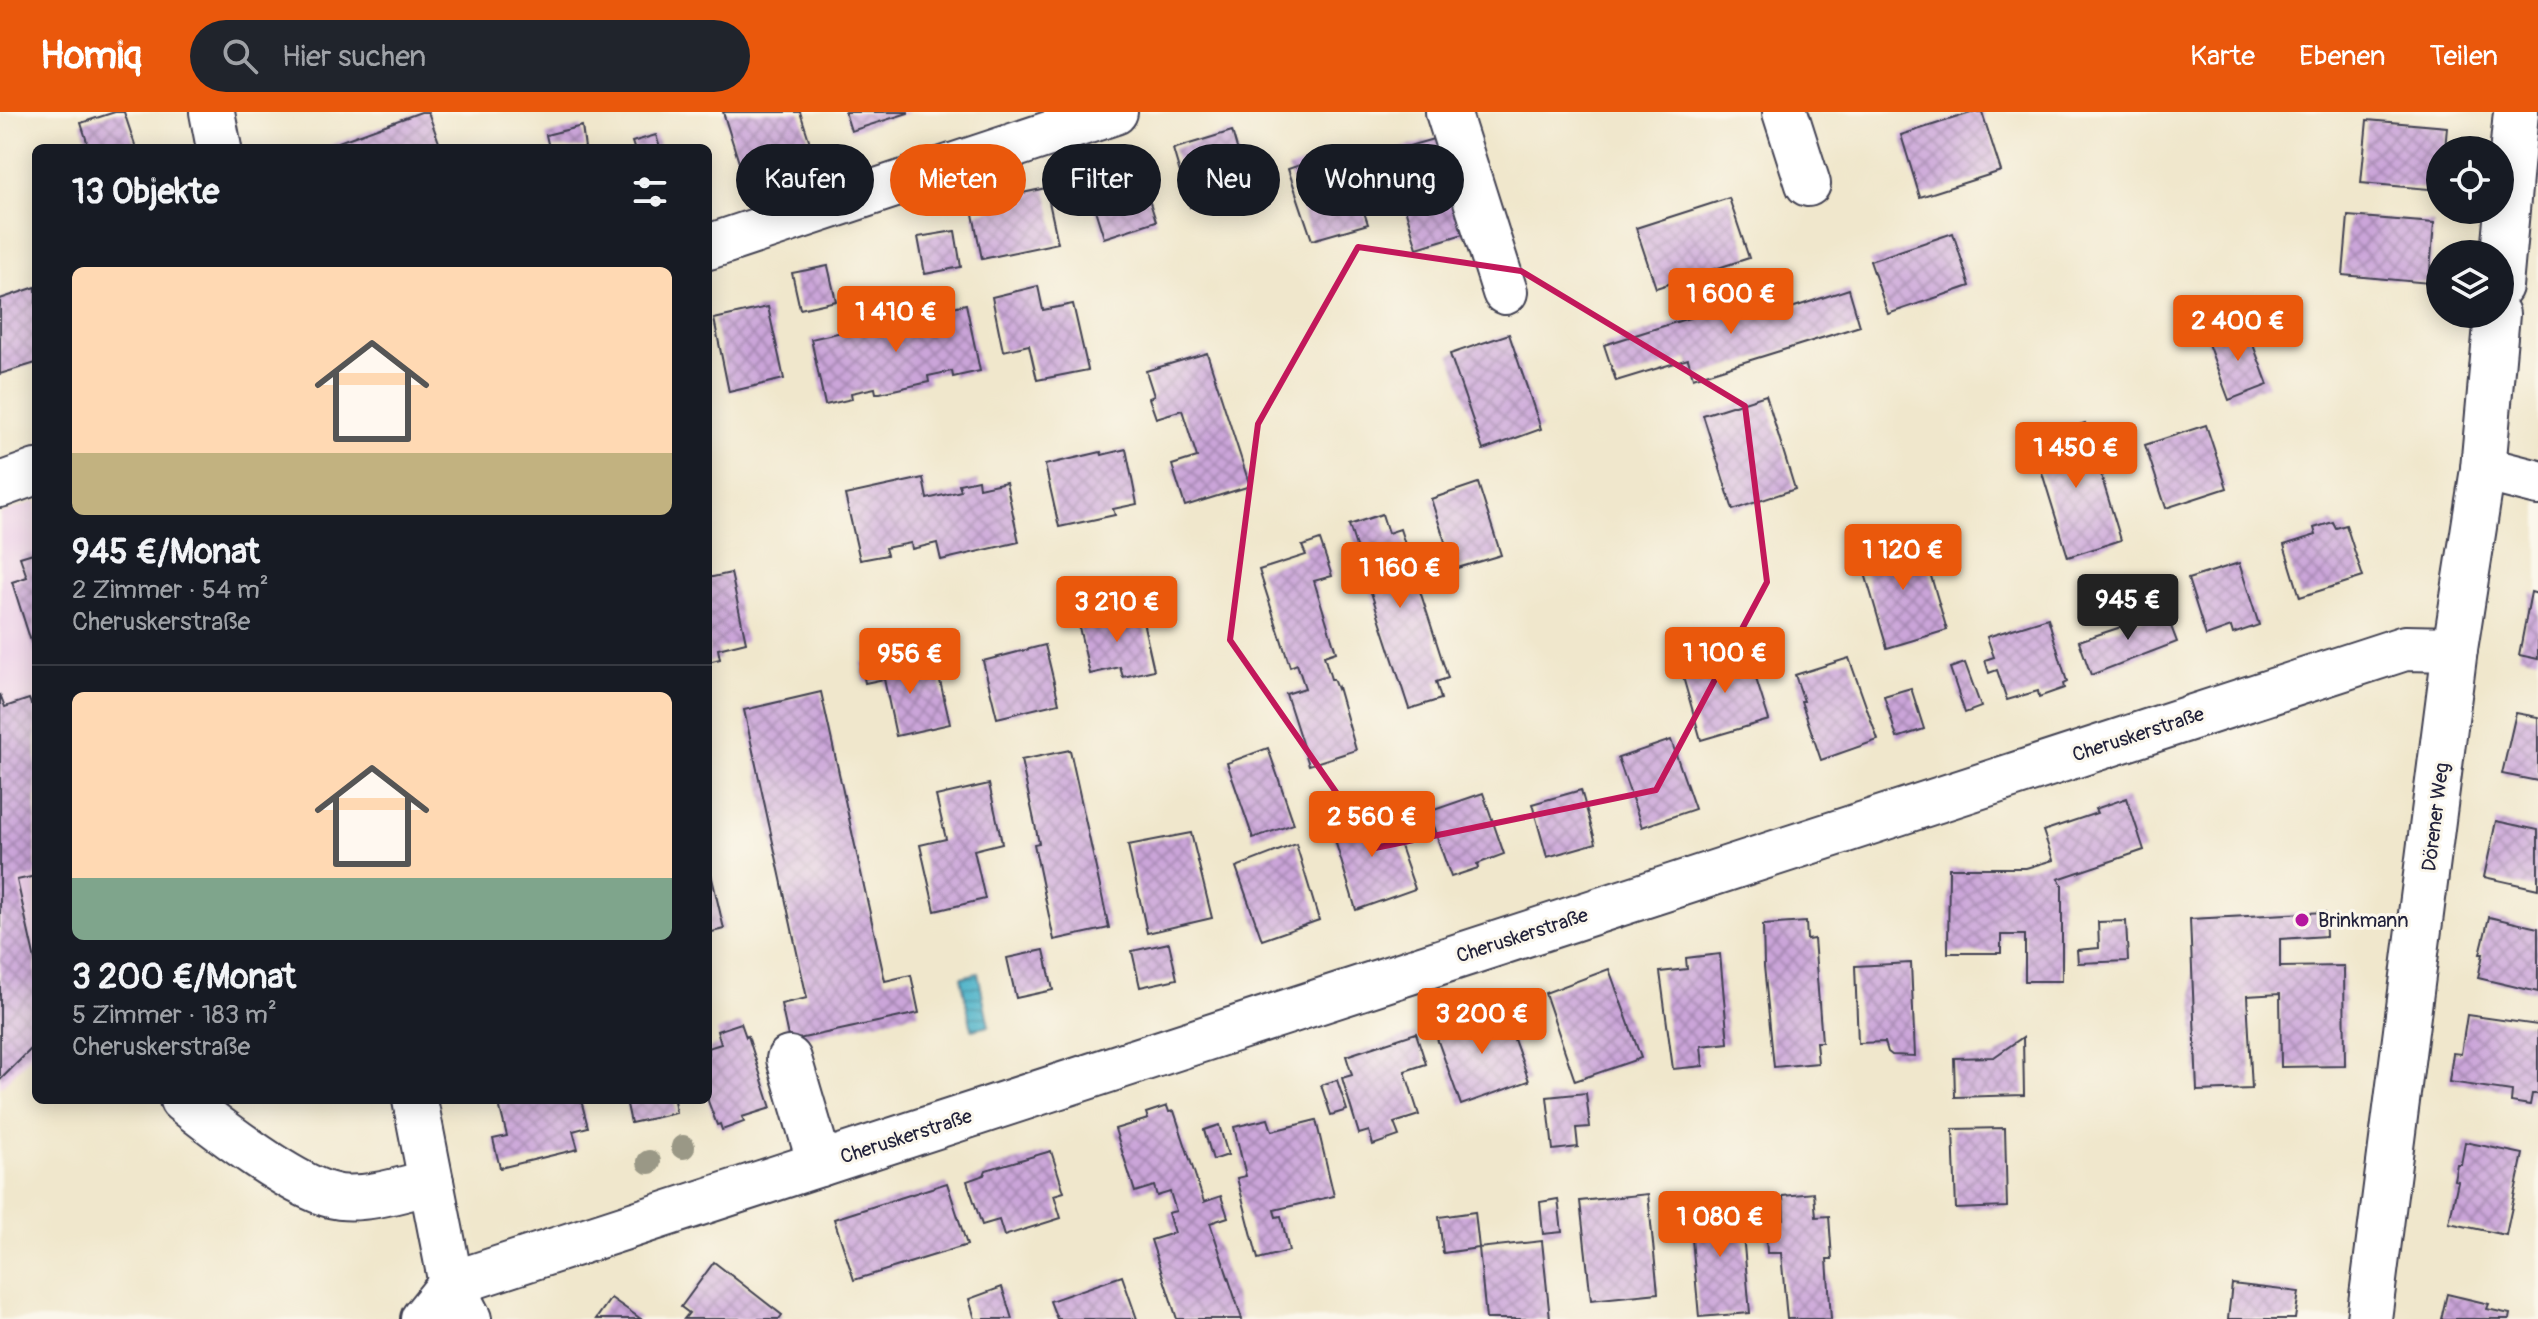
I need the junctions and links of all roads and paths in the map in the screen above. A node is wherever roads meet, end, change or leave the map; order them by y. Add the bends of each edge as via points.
1 (212, 112) edge
2 (1115, 112) edge
3 (1448, 112) edge
4 (1785, 112) edge
5 (2516, 112) edge
6 (1044, 123) edge
7 (218, 144) edge
8 (1808, 184) dead end
9 (2504, 240) edge
10 (712, 246) edge
11 (1505, 292) dead end
12 (2496, 328) edge
13 (2483, 469) junction
14 (32, 473) edge
15 (2538, 483) edge
16 (0, 485) edge
17 (2455, 649) junction
18 (789, 1059) dead end
19 (188, 1104) edge
20 (416, 1104) edge
21 (820, 1164) junction
22 (431, 1182) junction
23 (460, 1302) edge
24 (423, 1319) edge
25 (2369, 1319) edge

1 - 7 street
2 - 6 street
3 - 11 street
4 - 8 street
5 - 9 street
6 - 10 street
12 - 13 street, Dörener Weg
13 - 15 street
13 - 17 street, Dörener Weg
14 - 16 street
17 - 21 street, Cheruskerstraße via 2405,648
17 - 25 street, Dörener Weg
18 - 21 street
19 - 22 street via 319,1192 358,1197
20 - 22 street
21 - 23 street, Cheruskerstraße
22 - 23 street
23 - 24 street

